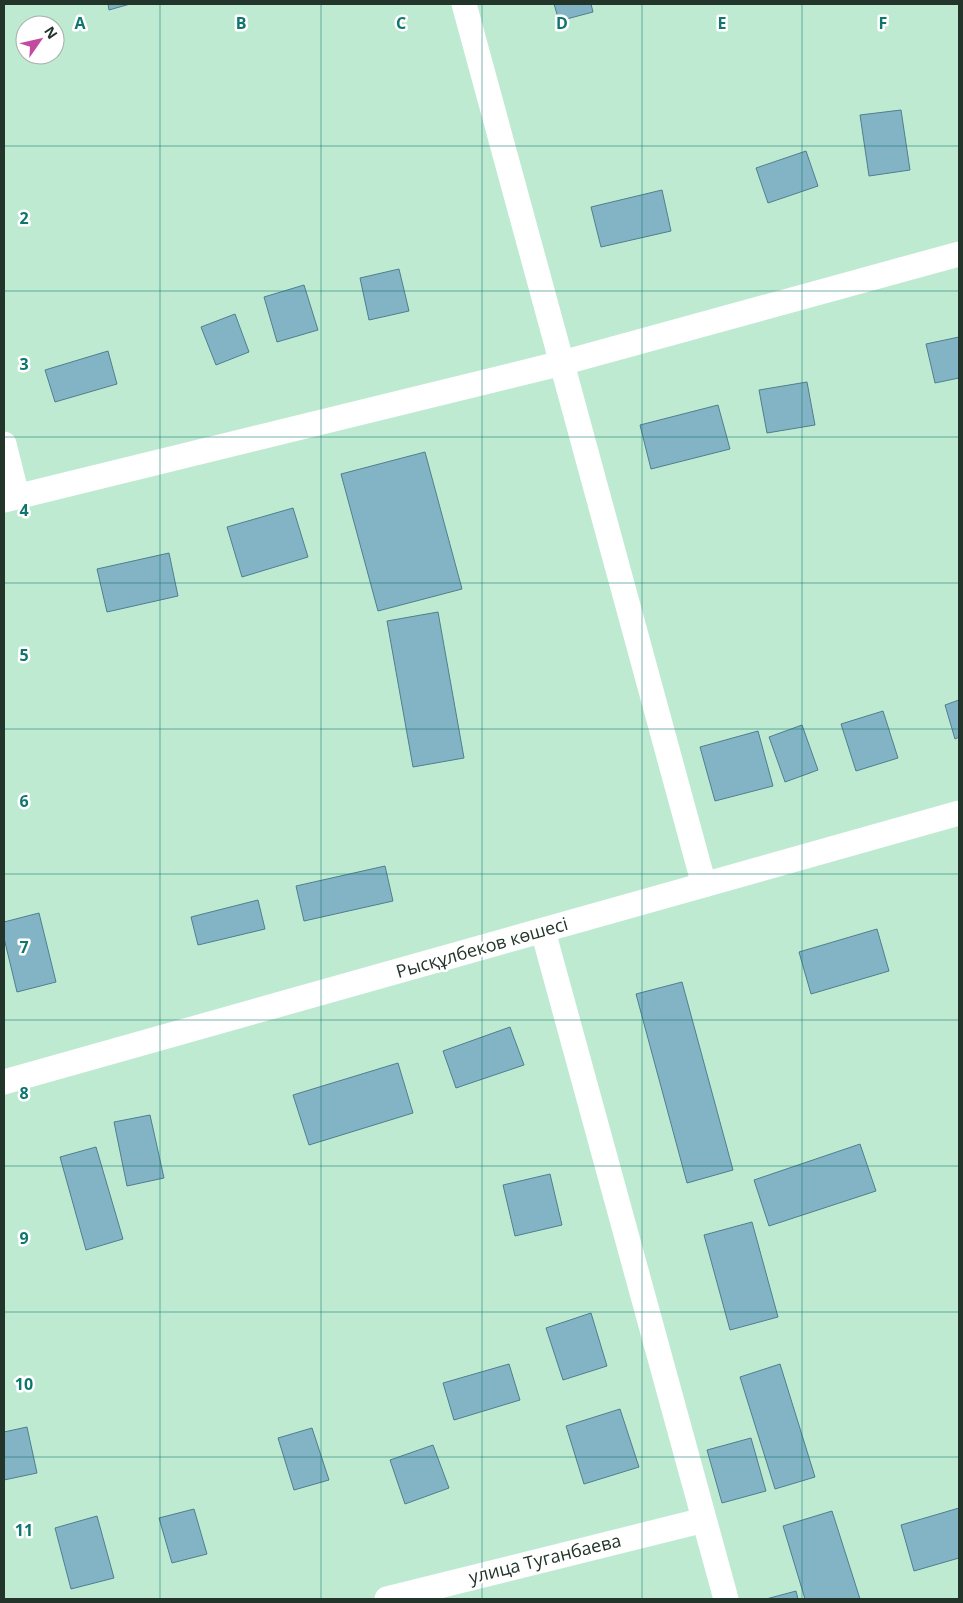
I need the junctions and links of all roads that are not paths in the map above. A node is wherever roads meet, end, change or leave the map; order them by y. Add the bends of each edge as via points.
1 (464, 4) edge
2 (959, 254) edge
3 (562, 363) junction
4 (4, 444) edge
5 (11, 498) edge
6 (959, 813) edge
7 (704, 885) junction
8 (543, 931) junction
9 (4, 1082) edge
10 (704, 1520) junction
11 (387, 1599) edge
12 (726, 1599) edge

1 - 3 street
2 - 3 street
3 - 5 street
3 - 7 street
4 - 5 street
6 - 7 street, Рысқұлбеков көшесі
7 - 8 street, Рысқұлбеков көшесі
8 - 9 street, Рысқұлбеков көшесі
8 - 10 street
10 - 11 street, улица Туганбаева
10 - 12 street

